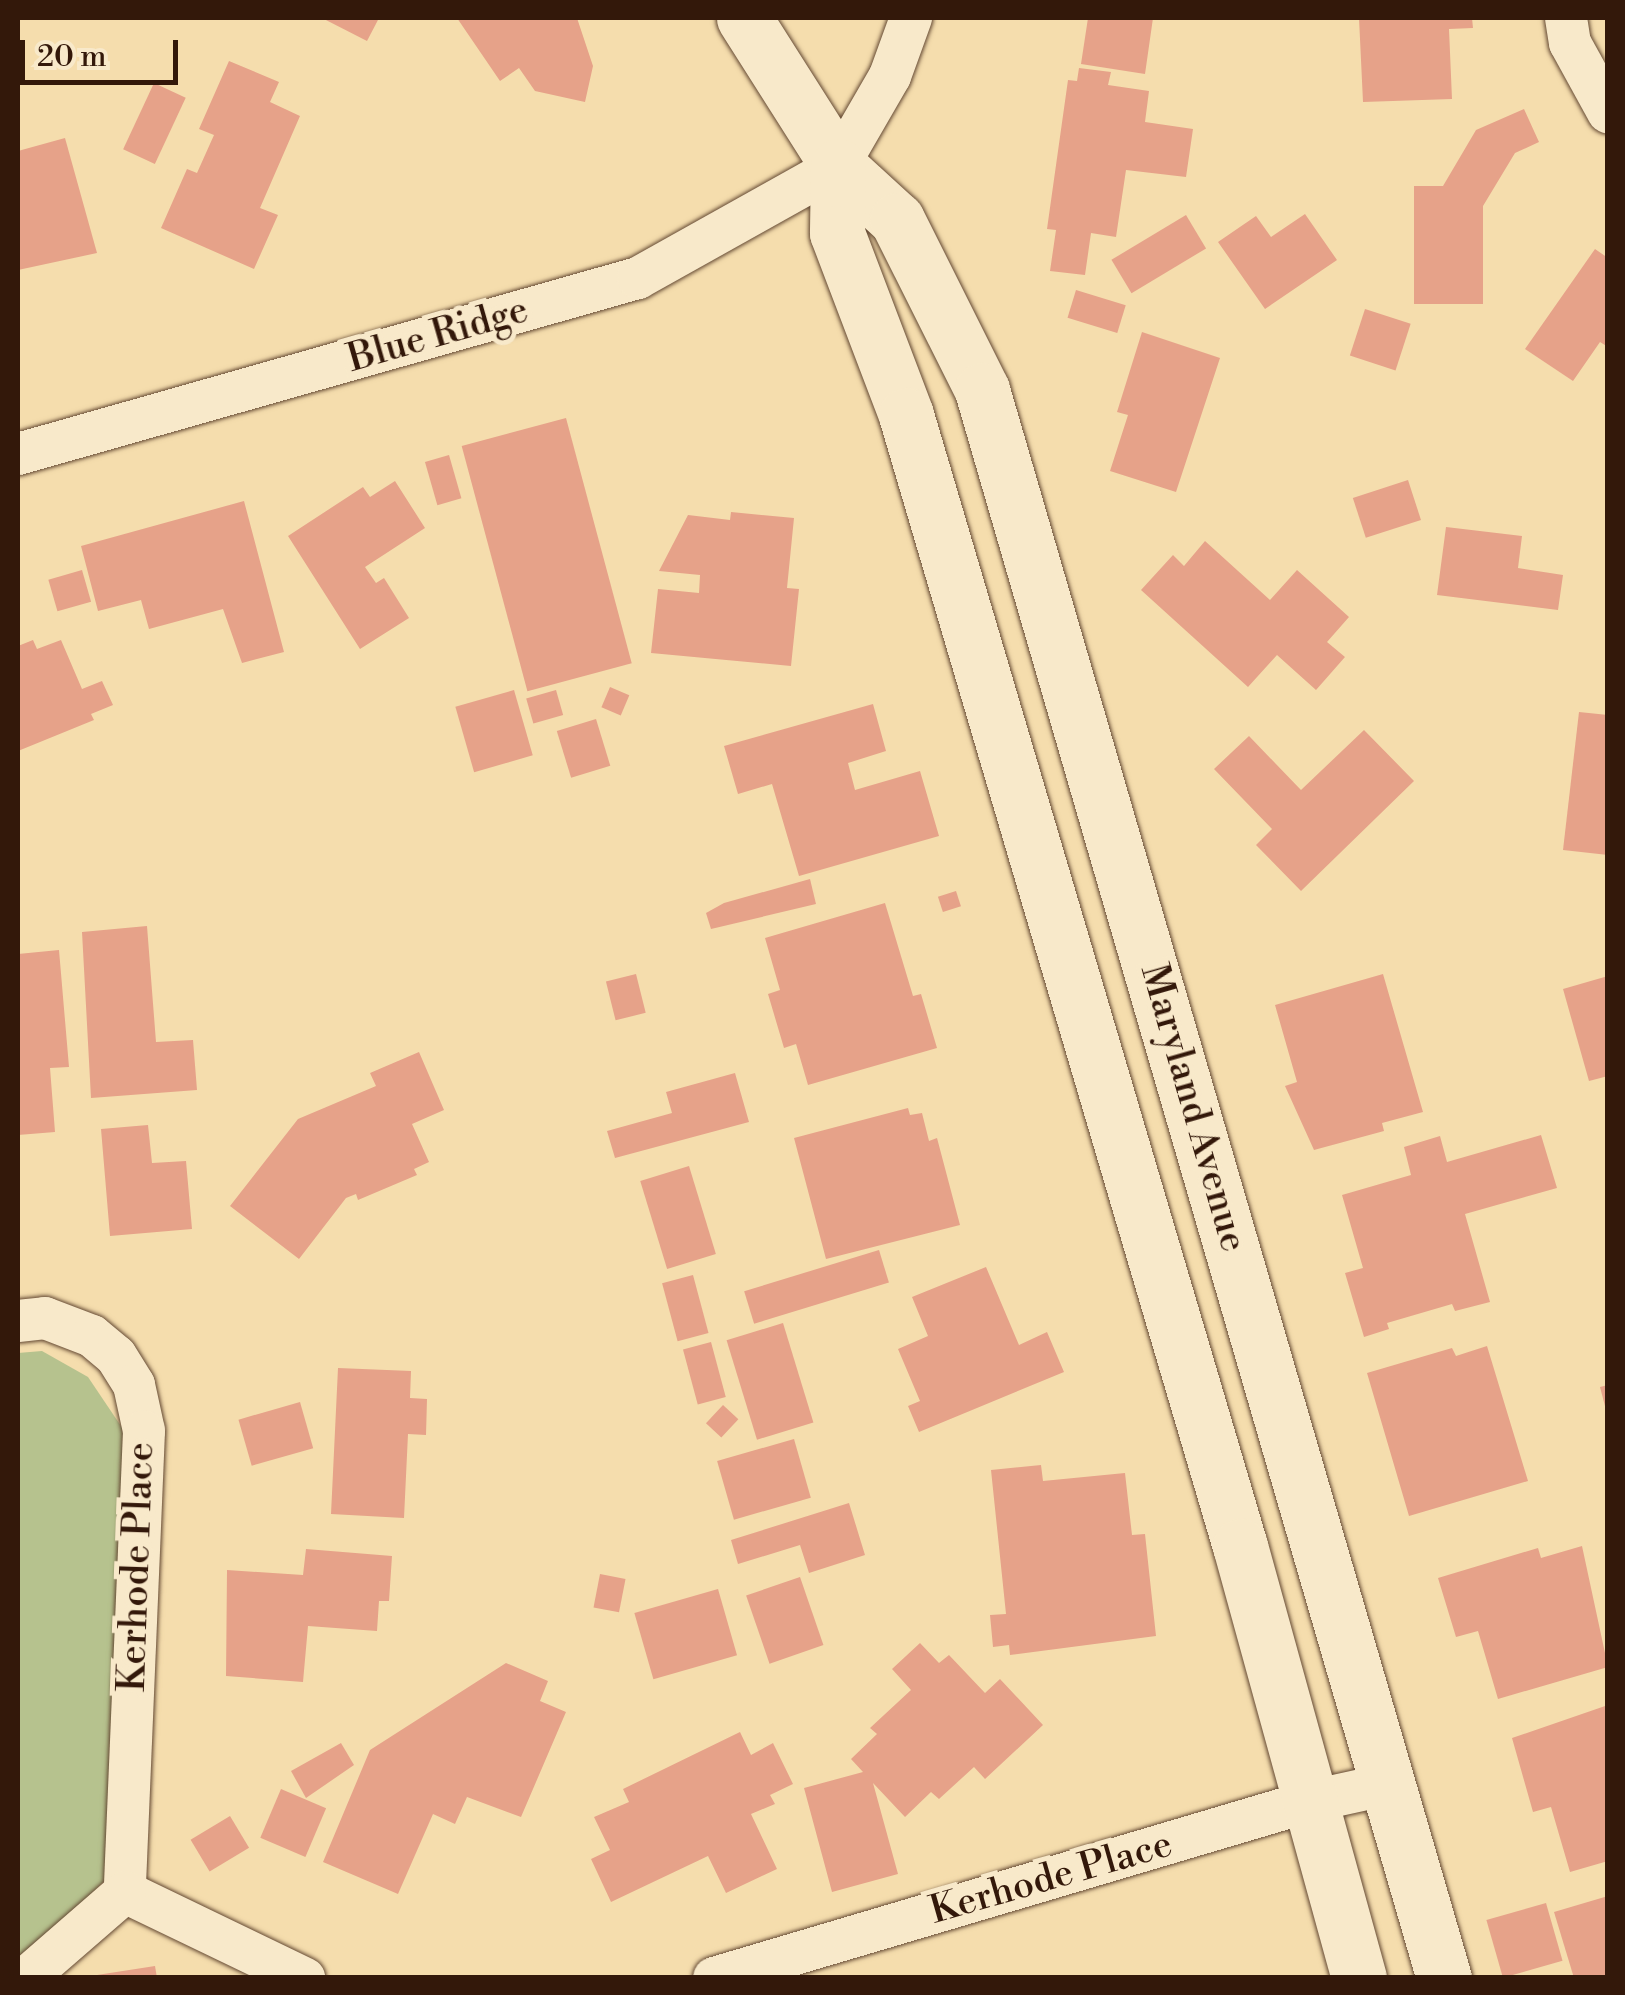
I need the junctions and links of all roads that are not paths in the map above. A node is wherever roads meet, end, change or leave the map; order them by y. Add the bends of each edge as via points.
1 (744, 18) edge
2 (911, 18) edge
3 (1566, 18) edge
4 (1608, 112) edge
5 (838, 166) junction
6 (982, 390) junction
7 (906, 415) junction
8 (18, 454) edge
9 (18, 1321) edge
10 (1390, 1784) junction
11 (1307, 1802) junction
12 (125, 1892) junction
13 (26, 1978) edge
14 (304, 1978) edge
15 (714, 1978) edge
16 (1359, 1978) edge
17 (1444, 1978) edge

1 - 5 street, Maryland Avenue
2 - 5 street via 890,76
3 - 4 street via 1570,43
5 - 6 street, Maryland Avenue via 897,220
5 - 7 street, Maryland Avenue via 837,233
5 - 8 street, Blue Ridge via 638,278
6 - 7 street
6 - 10 street, Maryland Avenue
7 - 11 street, Maryland Avenue via 1240,1546
9 - 12 street, Kerhode Place via 45,1318 92,1336 116,1356 134,1384 144,1431
10 - 11 street, Kerhode Place
10 - 17 street, Maryland Avenue
11 - 15 street, Kerhode Place
11 - 16 street, Maryland Avenue
12 - 13 street
12 - 14 street

